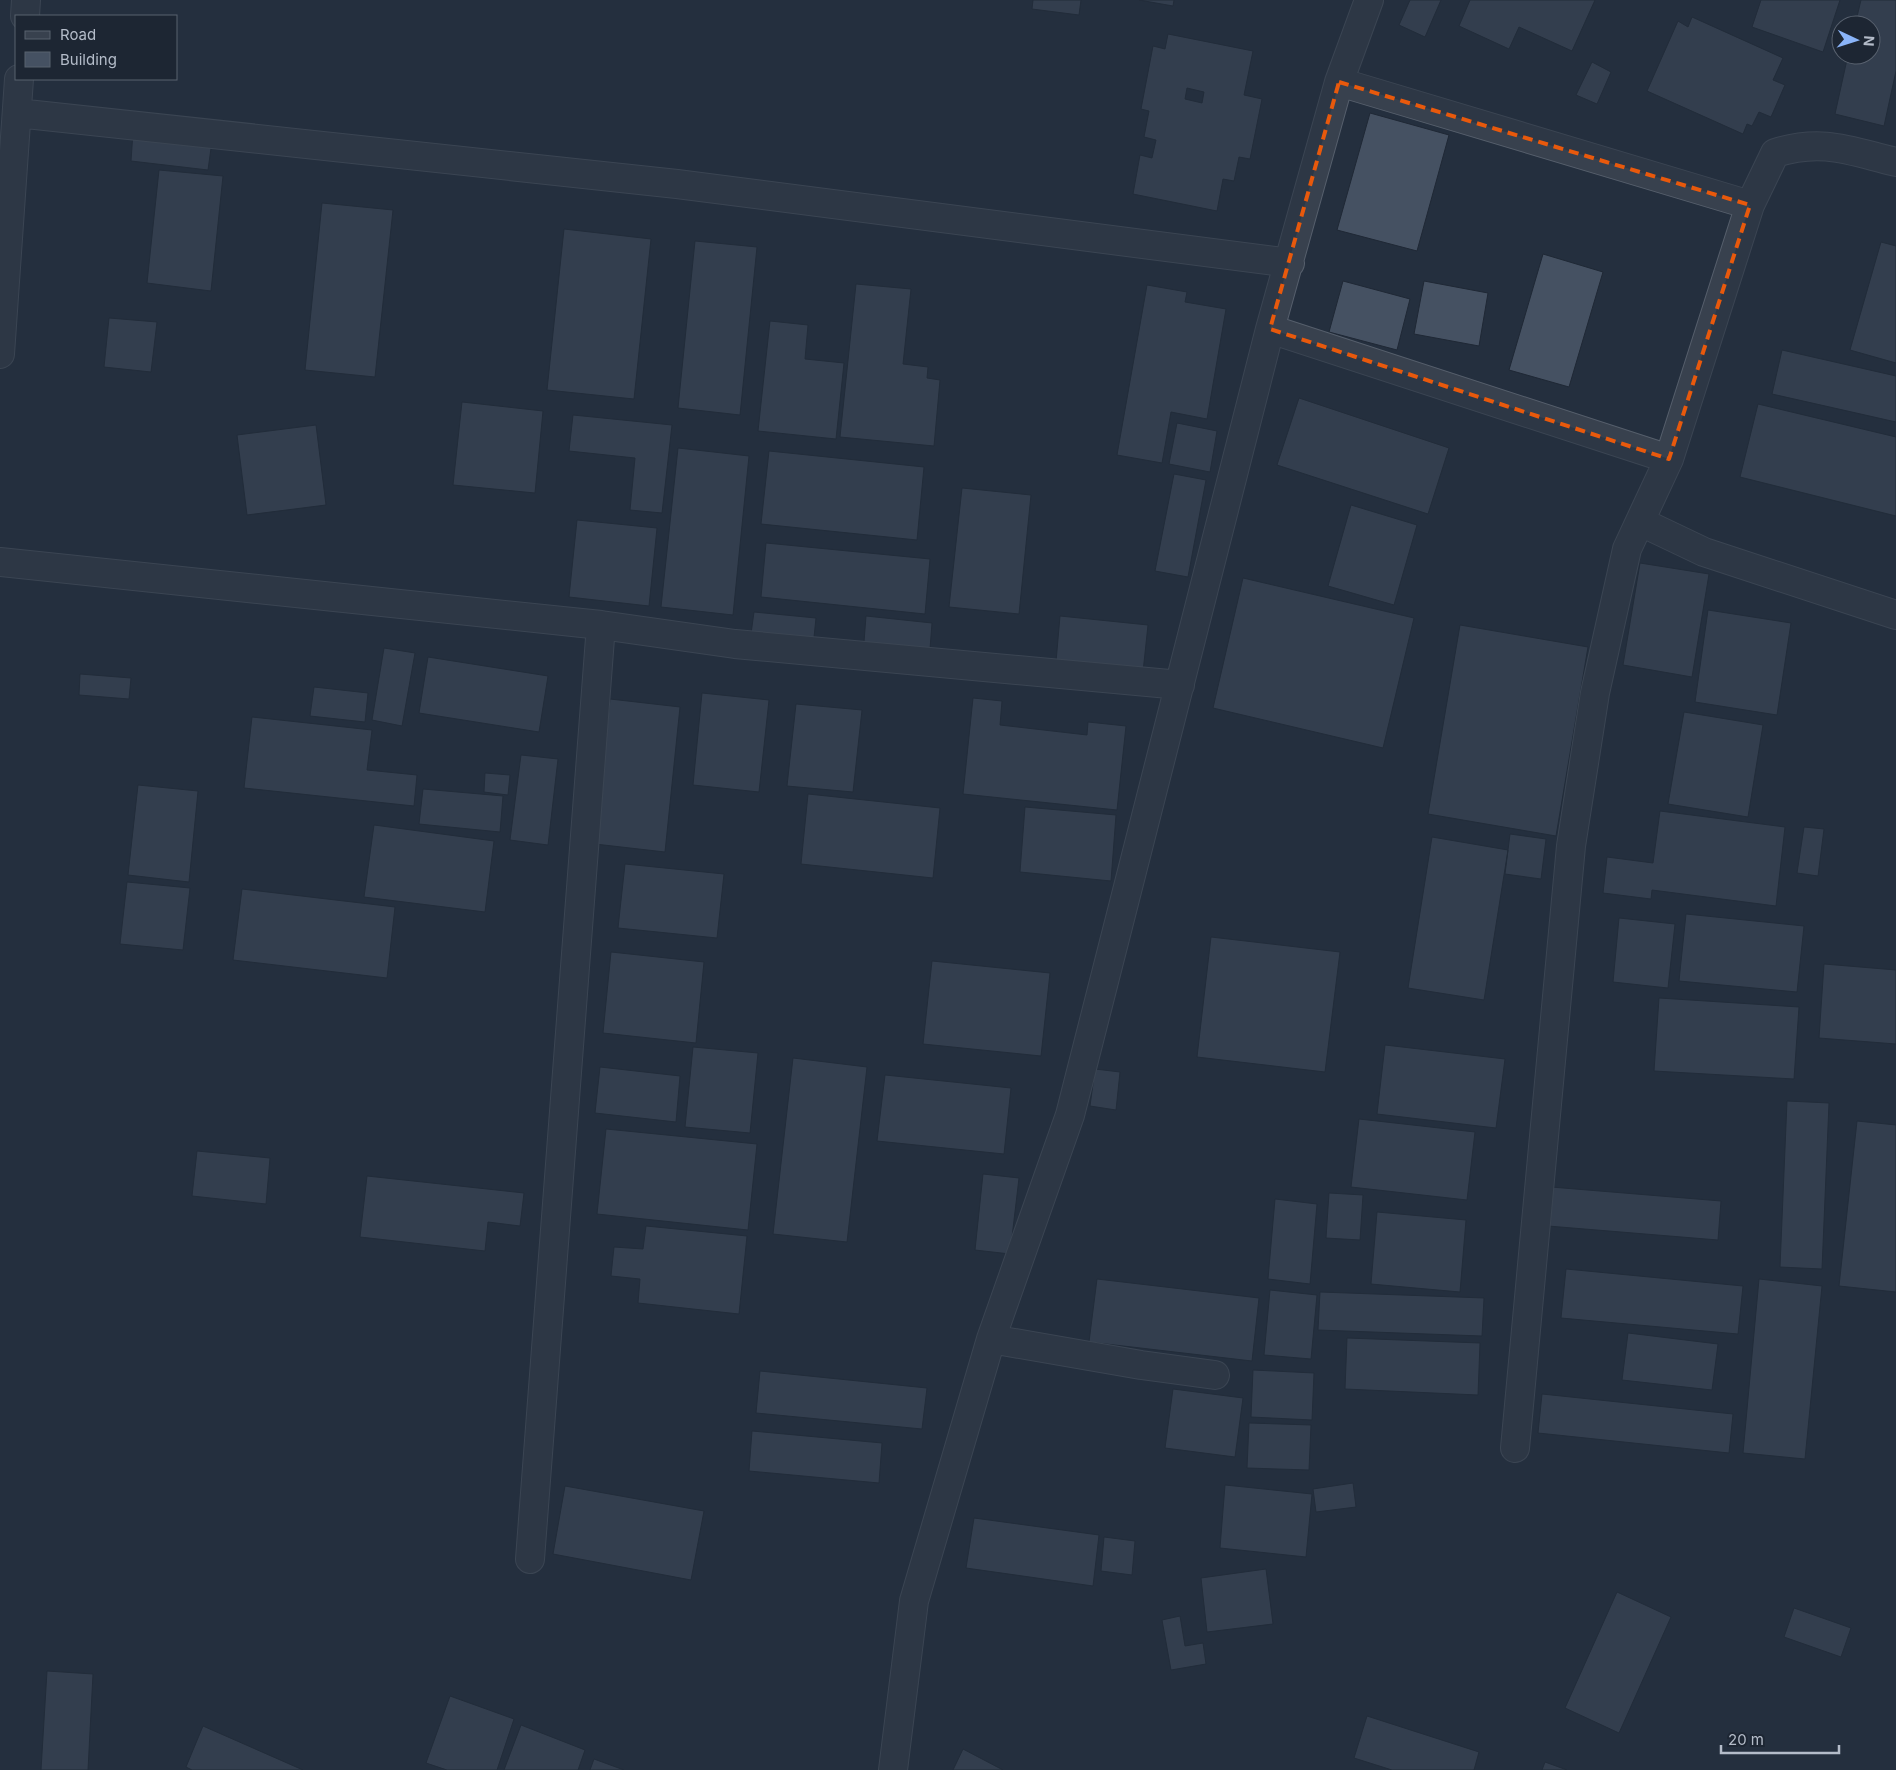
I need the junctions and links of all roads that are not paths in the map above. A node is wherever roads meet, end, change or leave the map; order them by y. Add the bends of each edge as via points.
1 (26, 0) edge
2 (1369, 0) edge
3 (25, 15) edge
4 (20, 80) edge
5 (1339, 82) junction
6 (16, 112) junction
7 (1896, 162) edge
8 (1750, 205) junction
9 (1290, 263) junction
10 (1270, 330) junction
11 (0, 354) edge
12 (1668, 459) junction
13 (1640, 522) junction
14 (0, 562) edge
15 (1896, 615) edge
16 (601, 624) junction
17 (1180, 684) junction
18 (992, 1339) junction
19 (1215, 1374) dead end
20 (1515, 1448) dead end
21 (530, 1559) dead end
22 (893, 1770) edge

1 - 3 street
2 - 5 street
4 - 6 street
5 - 8 street
5 - 9 street
6 - 9 street via 677,184
6 - 11 street
7 - 8 street via 1823,145 1797,146 1775,153
8 - 12 street
9 - 10 street
10 - 12 street
10 - 17 street
12 - 13 street
13 - 15 street via 1704,552
13 - 20 street via 1627,549 1595,693 1571,846
14 - 16 street
16 - 17 street via 735,644
16 - 21 street
17 - 18 street via 1070,1116
18 - 19 street via 1141,1366
18 - 22 street via 914,1601

